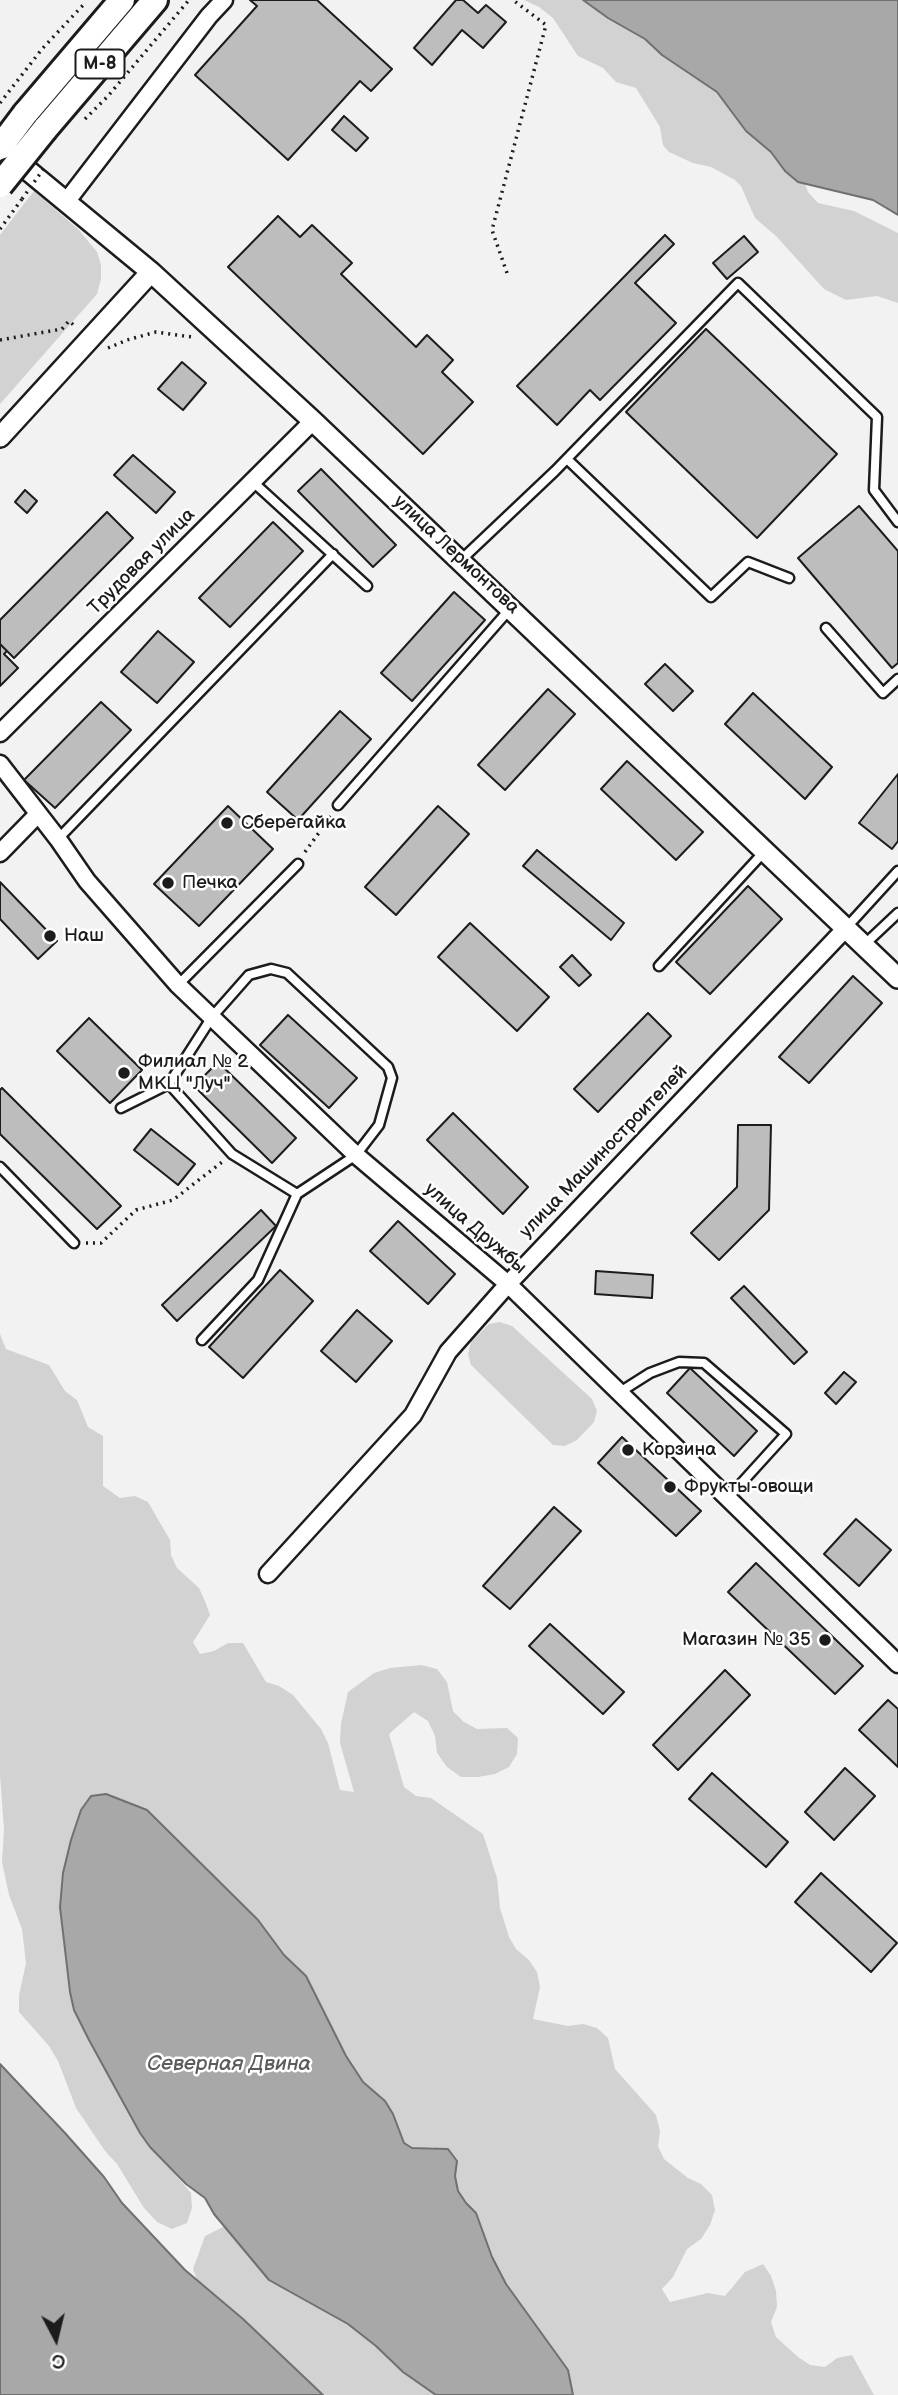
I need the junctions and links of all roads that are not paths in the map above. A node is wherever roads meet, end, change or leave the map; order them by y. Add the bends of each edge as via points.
1 (155, 0) edge
2 (224, 0) edge
3 (117, 4) edge
4 (0, 147) edge
5 (0, 185) edge
6 (66, 202) junction
7 (151, 272) junction
8 (313, 421) junction
9 (0, 437) edge
10 (567, 459) junction
11 (252, 481) junction
12 (898, 522) edge
13 (333, 554) junction
14 (461, 560) junction
15 (789, 578) dead end
16 (367, 586) dead end
17 (511, 608) junction
18 (826, 628) dead end
19 (898, 679) edge
20 (0, 733) edge
21 (0, 764) edge
22 (338, 805) road end
23 (38, 814) junction
24 (58, 839) junction
25 (765, 850) junction
26 (0, 853) edge
27 (298, 863) road end
28 (898, 871) edge
29 (898, 913) edge
30 (846, 928) junction
31 (864, 945) junction
32 (659, 965) dead end
33 (898, 978) edge
34 (178, 985) junction
35 (212, 1017) junction
36 (169, 1084) junction
37 (121, 1108) dead end
38 (356, 1155) junction
39 (0, 1167) edge
40 (297, 1194) junction
41 (74, 1242) road end
42 (508, 1284) junction
43 (202, 1340) dead end
44 (620, 1392) junction
45 (727, 1499) junction
46 (268, 1574) dead end
47 (898, 1664) edge

1 - 5 main road, М-8, bridge
2 - 6 street
3 - 4 main road, М-8, bridge
4 - 6 street, улица Лермонтова
6 - 7 street, улица Лермонтова
7 - 8 street, улица Лермонтова
7 - 9 street
8 - 11 street, Трудовая улица
8 - 14 street, улица Лермонтова
10 - 12 lane via 738,283 877,416 874,490
10 - 14 lane
10 - 15 lane via 711,597 748,562
11 - 13 lane
11 - 20 street, Трудовая улица
13 - 16 lane
13 - 24 lane
14 - 17 street, улица Лермонтова
17 - 22 lane
17 - 25 street, улица Лермонтова
18 - 19 lane via 883,693
21 - 23 street
23 - 24 street, улица Дружбы
23 - 26 street
24 - 34 street, улица Дружбы via 86,881
25 - 30 street, улица Лермонтова
25 - 32 lane
27 - 34 lane
28 - 30 lane
29 - 31 lane
30 - 31 street, улица Лермонтова
30 - 42 street, улица Машиностроителей
31 - 33 street, улица Лермонтова
34 - 35 street, улица Дружбы
35 - 36 lane
35 - 38 street, улица Дружбы
35 - 38 lane via 248,975 271,969 287,973 388,1067 392,1078 379,1125
36 - 37 lane
36 - 40 lane via 232,1154
38 - 40 lane
38 - 42 street, улица Дружбы
39 - 41 lane
40 - 43 lane via 258,1280
42 - 44 street, улица Дружбы
42 - 46 street, улица Машиностроителей via 448,1352 412,1415
44 - 45 street, улица Дружбы
44 - 45 lane via 679,1362 704,1363 786,1434
45 - 47 street, улица Дружбы

